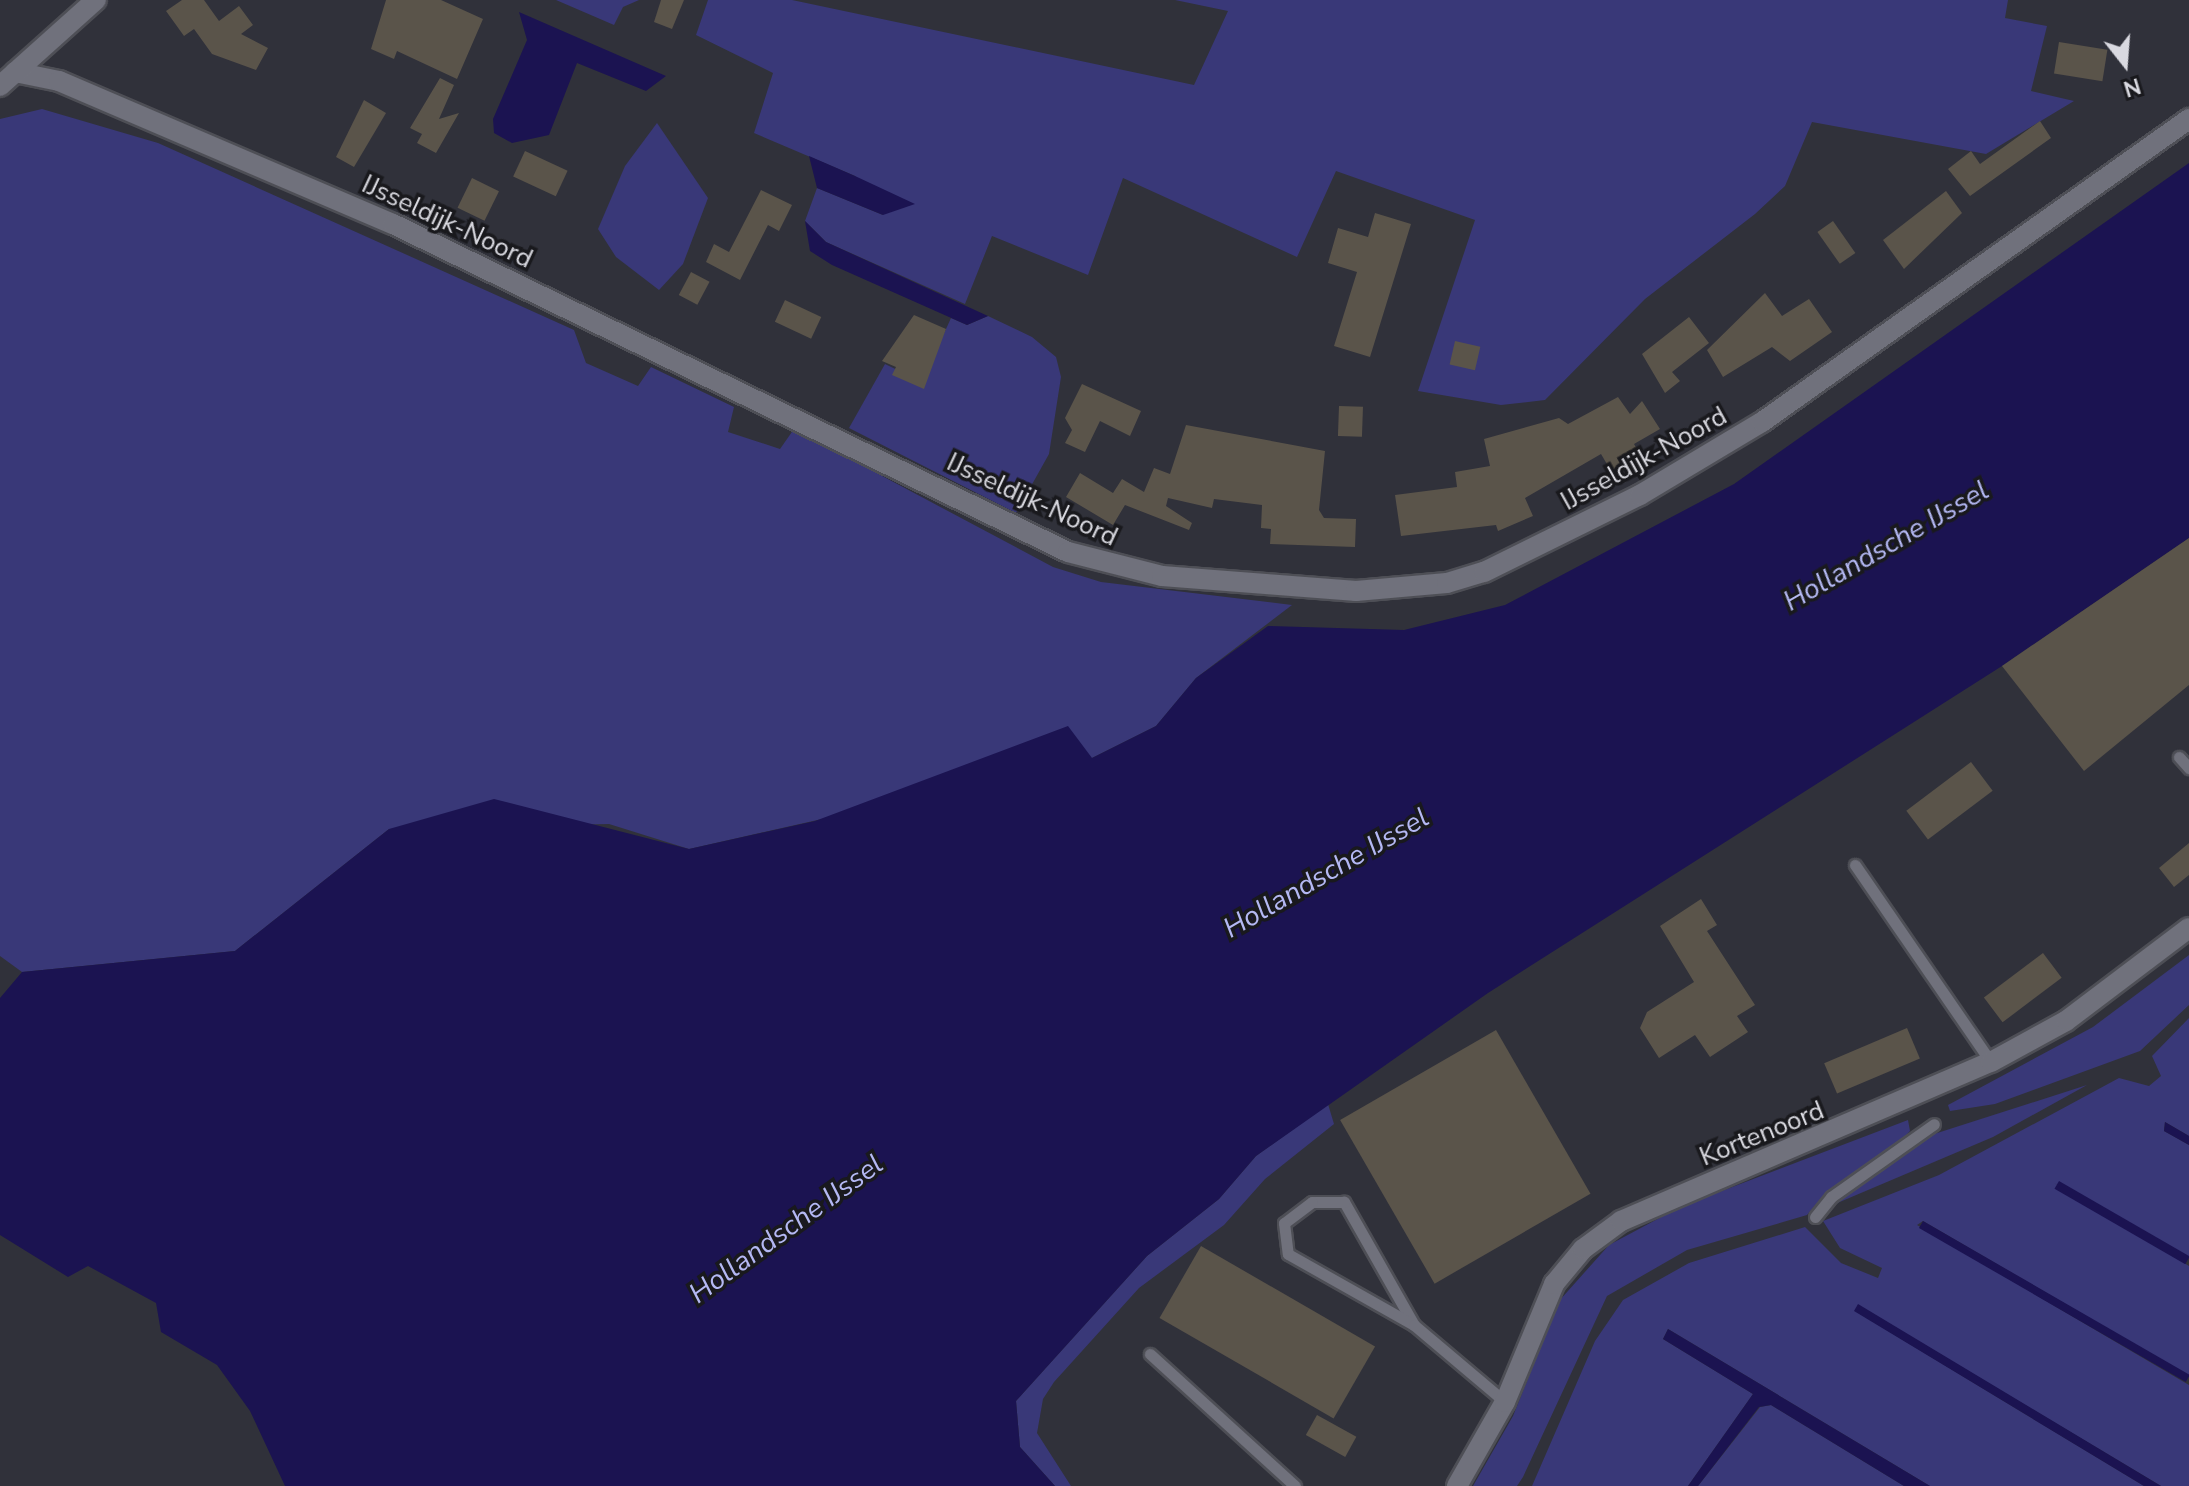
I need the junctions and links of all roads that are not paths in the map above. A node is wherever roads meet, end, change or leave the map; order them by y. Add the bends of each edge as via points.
1 (96, 0) edge
2 (8, 79) edge
3 (2189, 119) edge
4 (2179, 757) dead end
5 (2189, 768) edge
6 (1855, 865) dead end
7 (2189, 928) edge
8 (1991, 1062) junction
9 (1934, 1124) dead end
10 (1815, 1217) dead end
11 (1414, 1325) junction
12 (1150, 1354) dead end
13 (1505, 1402) junction
14 (1295, 1486) edge
15 (1457, 1486) edge

1 - 2 street
2 - 3 street, IJsseldijk-Noord via 59,81 393,224 1068,552 1162,576 1356,591 1447,583 1484,572 1640,495 1762,422
4 - 5 lane
6 - 8 lane
7 - 8 street, Kortenoord via 2077,1013
8 - 13 street, Kortenoord via 1621,1221 1583,1249 1554,1284
9 - 10 lane via 1831,1197
11 - 11 lane via 1288,1254 1284,1223 1312,1202 1344,1202
11 - 13 lane
12 - 14 lane
13 - 15 street, Kortenoord

